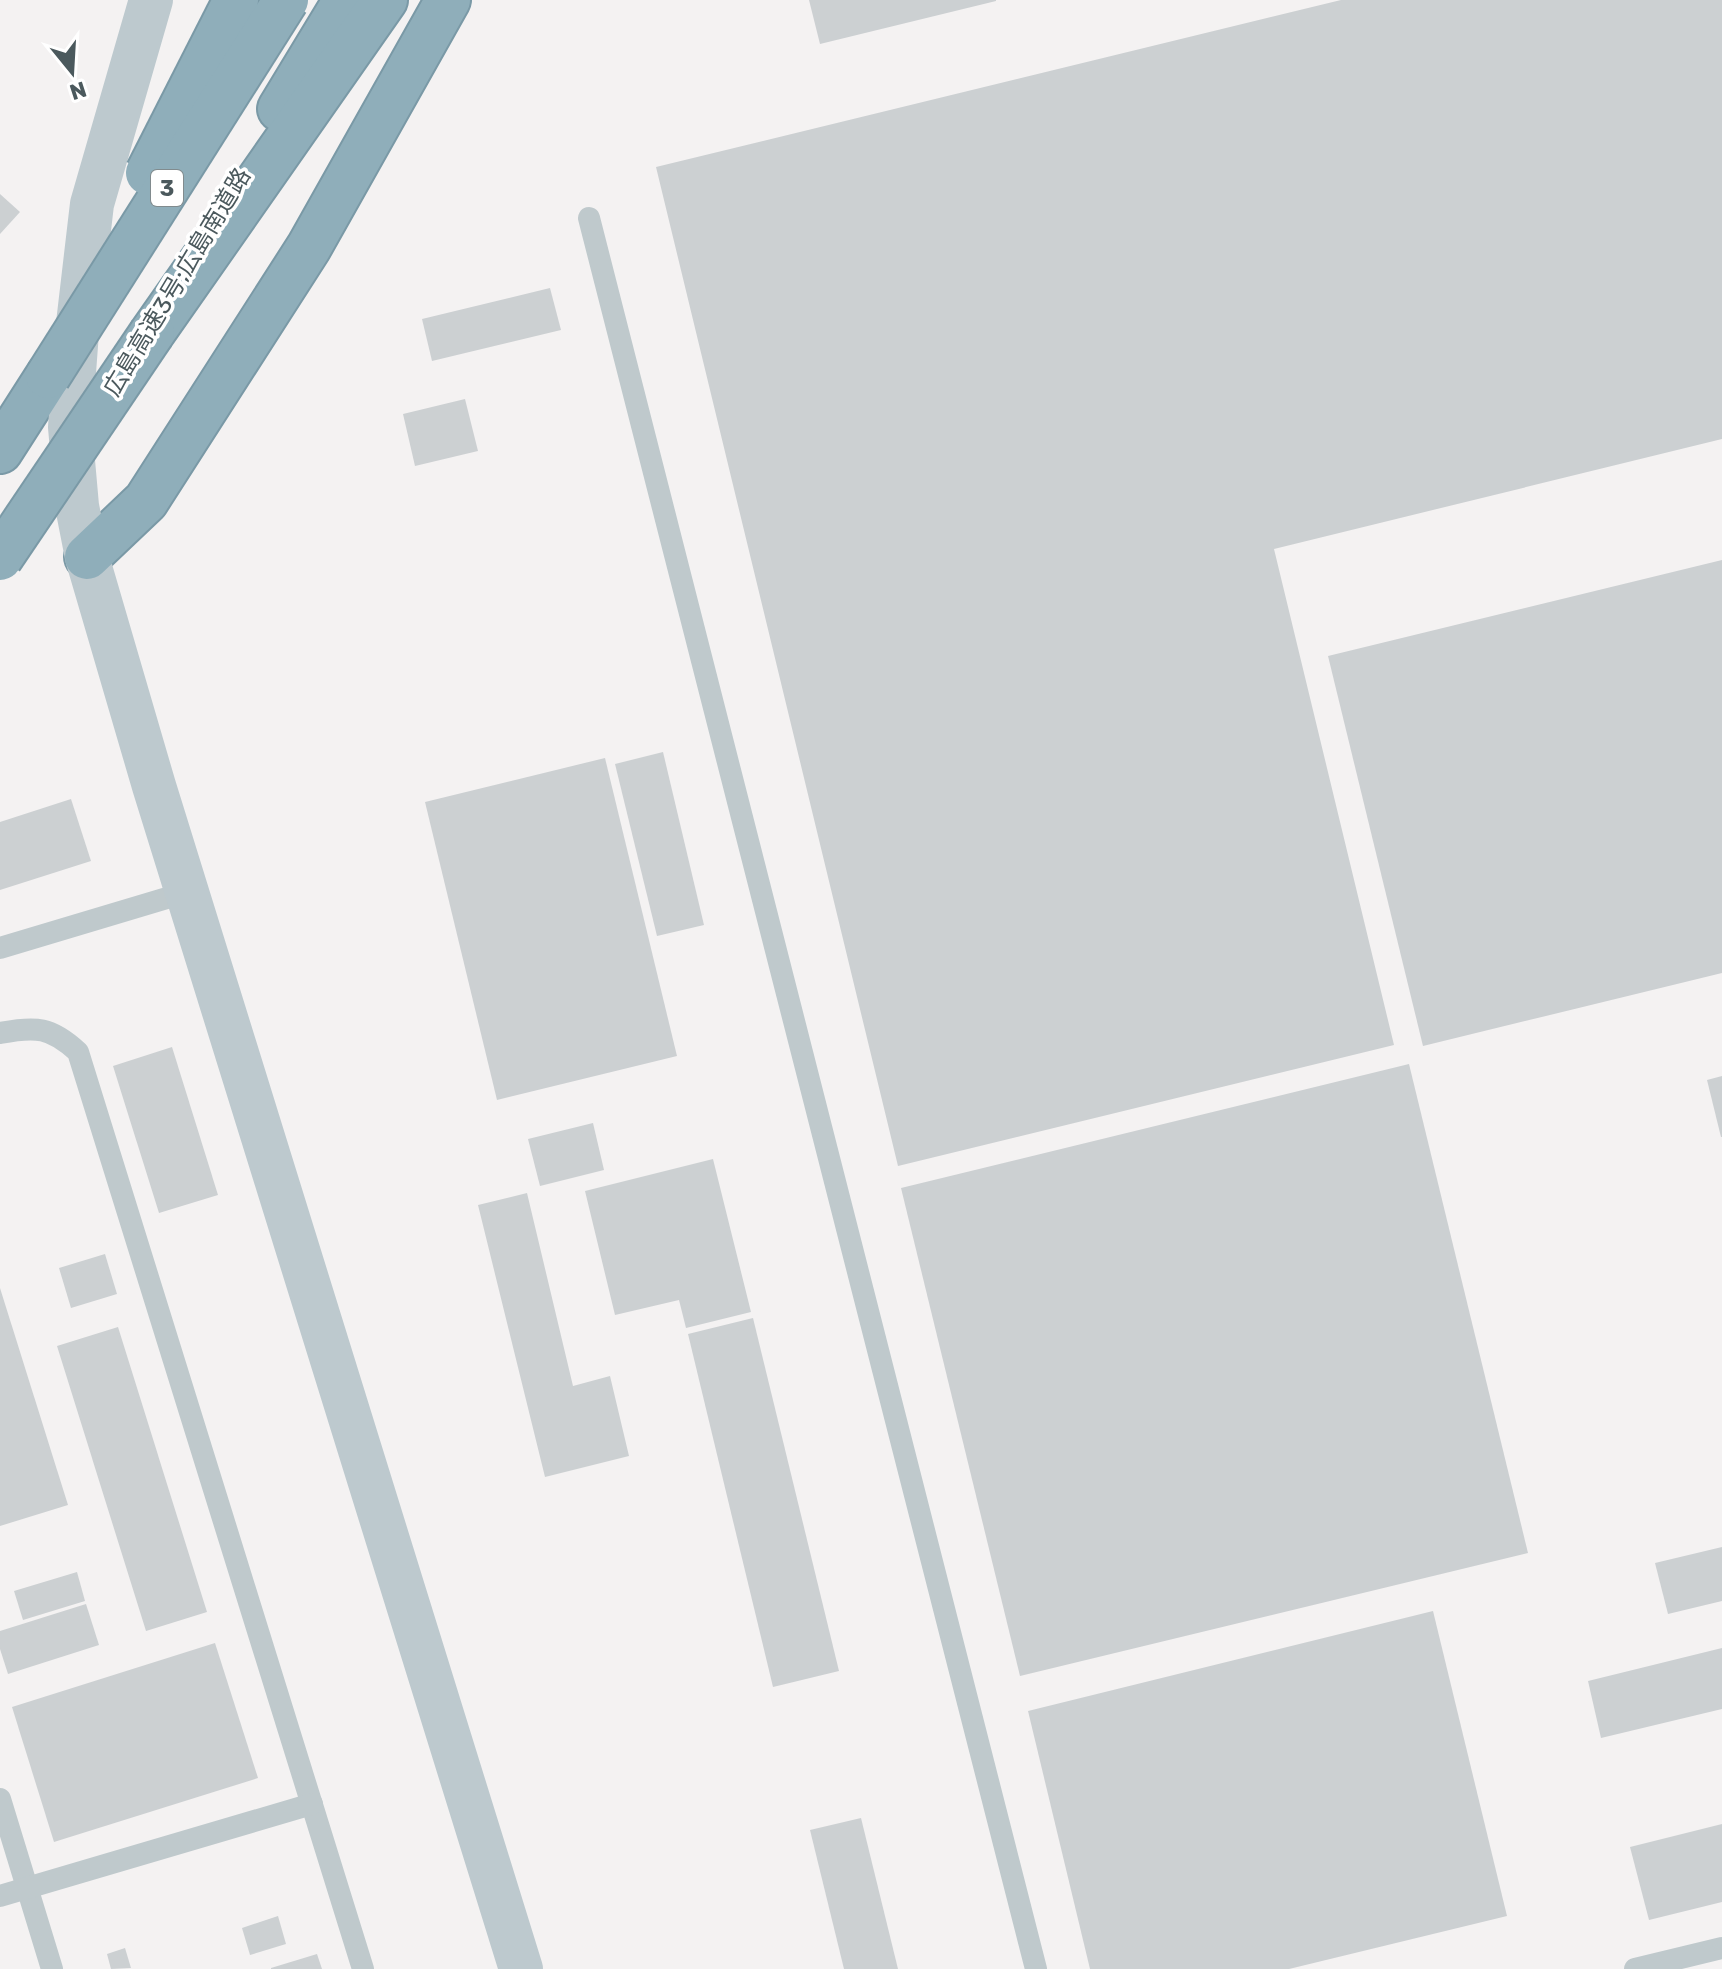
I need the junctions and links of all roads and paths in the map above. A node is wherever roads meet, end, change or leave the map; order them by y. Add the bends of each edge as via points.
1 (151, 0) edge
2 (236, 0) edge
3 (286, 0) edge
4 (346, 0) edge
5 (385, 0) edge
6 (448, 0) edge
7 (589, 218) dead end
8 (152, 333) junction
9 (48, 376) junction
10 (0, 451) edge
11 (87, 557) junction
12 (0, 558) edge
13 (187, 892) junction
14 (0, 948) edge
15 (0, 1033) edge
16 (0, 1799) edge
17 (312, 1804) junction
18 (27, 1888) junction
19 (0, 1896) edge
20 (1722, 1948) edge
21 (52, 1969) edge
22 (363, 1969) edge
23 (521, 1969) edge
24 (1036, 1969) edge
25 (1635, 1969) edge

1 - 11 street via 92,204 78,318 70,427
2 - 9 highway, bridge
3 - 9 highway, 3, bridge
4 - 8 highway, 広島高速3号;広島南道路 / 3
5 - 8 highway
6 - 11 highway via 309,247 146,501
7 - 24 lane
8 - 12 highway, 広島高速3号;広島南道路 / 3, bridge
9 - 10 highway, 3
11 - 13 street
13 - 14 lane
13 - 23 street
15 - 17 lane via 23,1028 58,1033 78,1052
16 - 18 lane
17 - 18 lane
17 - 22 lane
18 - 19 lane
18 - 21 lane
20 - 25 lane

